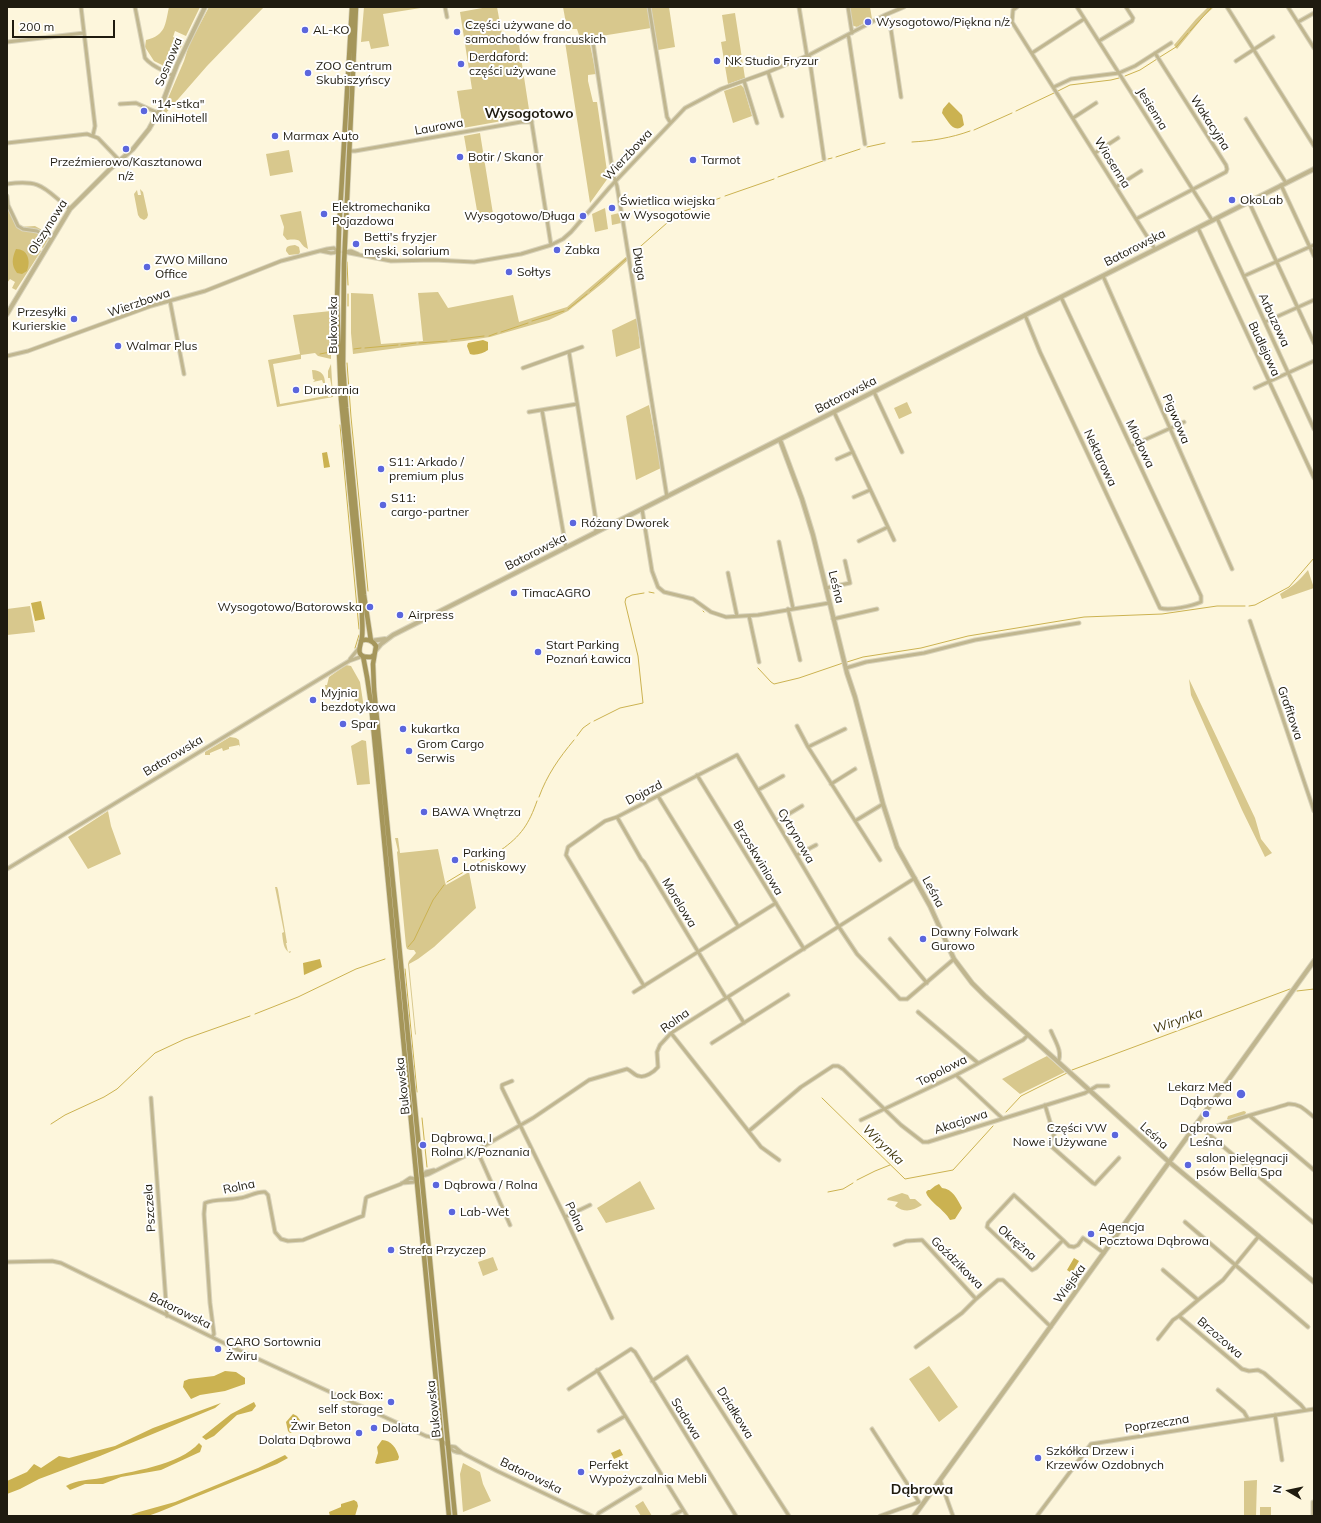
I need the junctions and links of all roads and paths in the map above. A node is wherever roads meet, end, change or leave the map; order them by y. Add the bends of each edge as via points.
1 (82, 7) edge
2 (135, 7) edge
3 (205, 7) edge
4 (352, 7) edge
5 (356, 7) edge
6 (445, 7) edge
7 (649, 7) edge
8 (799, 7) edge
9 (848, 7) edge
10 (904, 7) edge
11 (1017, 7) edge
12 (1077, 7) edge
13 (1126, 7) edge
14 (1226, 7) edge
15 (1288, 7) edge
16 (1314, 13) edge
17 (885, 15) junction
18 (447, 16) dead end
19 (1084, 19) junction
20 (1298, 22) junction
21 (84, 33) junction
22 (852, 33) junction
23 (848, 35) junction
24 (592, 36) dead end
25 (1273, 37) dead end
26 (1099, 41) junction
27 (7, 42) edge
28 (1171, 43) dead end
29 (1314, 48) edge
30 (1254, 50) junction
31 (1032, 53) junction
32 (1155, 53) junction
33 (808, 55) junction
34 (1236, 61) dead end
35 (768, 72) junction
36 (1119, 73) junction
37 (172, 75) junction
38 (744, 81) junction
39 (1054, 87) junction
40 (902, 97) dead end
41 (1096, 103) dead end
42 (120, 104) dead end
43 (158, 113) junction
44 (782, 116) dead end
45 (531, 118) dead end
46 (1073, 118) junction
47 (1246, 119) dead end
48 (532, 122) junction
49 (670, 122) junction
50 (757, 123) dead end
51 (94, 136) junction
52 (1118, 138) dead end
53 (7, 143) edge
54 (865, 144) dead end
55 (1314, 146) edge
56 (348, 151) junction
57 (1095, 153) junction
58 (824, 158) dead end
59 (120, 160) junction
60 (1314, 169) edge
61 (1141, 171) dead end
62 (615, 182) junction
63 (7, 184) edge
64 (1284, 184) junction
65 (1116, 187) junction
66 (1193, 189) junction
67 (7, 196) edge
68 (1249, 202) junction
69 (70, 209) junction
70 (1217, 218) junction
71 (1136, 219) junction
72 (1212, 220) junction
73 (1198, 228) junction
74 (52, 239) junction
75 (1314, 244) edge
76 (551, 245) junction
77 (1310, 247) junction
78 (1155, 249) junction
79 (321, 251) junction
80 (338, 252) junction
81 (344, 252) junction
82 (332, 253) junction
83 (1314, 256) edge
84 (338, 261) junction
85 (1277, 262) junction
86 (1103, 276) junction
87 (1244, 276) junction
88 (1061, 297) junction
89 (1314, 300) edge
90 (170, 301) junction
91 (1298, 307) junction
92 (7, 314) edge
93 (1025, 315) junction
94 (1265, 322) junction
95 (1314, 342) edge
96 (582, 347) dead end
97 (569, 352) junction
98 (7, 356) edge
99 (1314, 361) edge
100 (522, 368) dead end
101 (1288, 373) junction
102 (184, 374) dead end
103 (1270, 381) junction
104 (1255, 388) dead end
105 (874, 392) junction
106 (576, 404) junction
107 (542, 410) junction
108 (530, 412) dead end
109 (834, 412) junction
110 (1184, 422) dead end
111 (1313, 423) edge
112 (1169, 429) junction
113 (1314, 429) edge
114 (780, 440) junction
115 (1131, 446) junction
116 (853, 452) junction
117 (902, 452) dead end
118 (837, 459) dead end
119 (1314, 478) edge
120 (870, 490) junction
121 (667, 497) junction
122 (854, 497) dead end
123 (642, 509) junction
124 (597, 527) junction
125 (888, 527) junction
126 (602, 529) junction
127 (595, 533) junction
128 (894, 540) dead end
129 (859, 541) dead end
130 (779, 542) dead end
131 (566, 548) junction
132 (845, 561) dead end
133 (1232, 569) dead end
134 (728, 572) dead end
135 (826, 588) junction
136 (1202, 598) joint
137 (829, 603) junction
138 (793, 608) junction
139 (877, 608) dead end
140 (788, 609) junction
141 (737, 616) junction
142 (749, 616) junction
143 (834, 619) junction
144 (1250, 621) dead end
145 (1079, 623) dead end
146 (387, 638) junction
147 (361, 641) junction
148 (371, 641) junction
149 (359, 647) junction
150 (375, 653) junction
151 (363, 656) junction
152 (800, 660) dead end
153 (349, 661) junction
154 (759, 662) dead end
155 (846, 668) junction
156 (796, 726) dead end
157 (845, 728) dead end
158 (808, 747) junction
159 (737, 755) joint
160 (855, 769) dead end
161 (697, 775) junction
162 (783, 776) dead end
163 (831, 784) junction
164 (758, 790) junction
165 (658, 796) junction
166 (883, 804) junction
167 (802, 806) dead end
168 (1314, 811) edge
169 (617, 817) junction
170 (777, 821) junction
171 (855, 821) junction
172 (816, 844) dead end
173 (797, 856) junction
174 (880, 860) dead end
175 (7, 869) edge
176 (915, 878) junction
177 (776, 903) junction
178 (738, 926) junction
179 (839, 927) junction
180 (890, 939) dead end
181 (804, 949) junction
182 (699, 952) junction
183 (954, 959) junction
184 (1314, 961) edge
185 (927, 983) junction
186 (644, 986) junction
187 (634, 992) dead end
188 (788, 995) dead end
189 (727, 997) junction
190 (918, 1012) dead end
191 (744, 1023) junction
192 (1051, 1031) dead end
193 (671, 1033) junction
194 (1028, 1036) junction
195 (712, 1043) dead end
196 (1058, 1062) junction
197 (978, 1063) junction
198 (956, 1075) junction
199 (512, 1081) dead end
200 (1108, 1086) dead end
201 (1089, 1090) junction
202 (151, 1098) dead end
203 (1045, 1105) junction
204 (885, 1109) junction
205 (1250, 1116) junction
206 (1314, 1117) edge
207 (1002, 1118) junction
208 (861, 1120) dead end
209 (520, 1125) junction
210 (1195, 1125) junction
211 (749, 1131) junction
212 (1206, 1132) junction
213 (477, 1150) junction
214 (1119, 1158) dead end
215 (779, 1160) dead end
216 (1169, 1162) junction
217 (1314, 1170) edge
218 (422, 1176) junction
219 (416, 1179) junction
220 (590, 1205) dead end
221 (565, 1217) junction
222 (1185, 1222) dead end
223 (1314, 1223) edge
224 (510, 1225) dead end
225 (1259, 1236) junction
226 (1063, 1240) junction
227 (895, 1245) dead end
228 (1104, 1253) junction
229 (7, 1262) edge
230 (1235, 1265) junction
231 (1163, 1270) dead end
232 (1313, 1280) edge
233 (976, 1299) junction
234 (1198, 1300) junction
235 (167, 1316) junction
236 (1180, 1316) junction
237 (612, 1318) dead end
238 (1051, 1327) junction
239 (1308, 1327) dead end
240 (212, 1337) junction
241 (1158, 1339) dead end
242 (916, 1347) dead end
243 (597, 1370) junction
244 (652, 1381) junction
245 (569, 1389) dead end
246 (1218, 1390) dead end
247 (1314, 1409) edge
248 (1305, 1410) junction
249 (1275, 1415) junction
250 (625, 1416) junction
251 (1248, 1419) junction
252 (872, 1429) dead end
253 (599, 1431) dead end
254 (441, 1440) junction
255 (448, 1446) junction
256 (455, 1452) junction
257 (462, 1453) junction
258 (1282, 1460) dead end
259 (450, 1462) junction
260 (940, 1480) junction
261 (640, 1488) dead end
262 (1313, 1502) dead end
263 (921, 1503) junction
264 (683, 1510) junction
265 (449, 1516) edge
266 (455, 1516) edge
267 (592, 1516) edge
268 (597, 1516) edge
269 (672, 1516) edge
270 (687, 1516) edge
271 (736, 1516) edge
272 (789, 1516) edge
273 (880, 1516) edge
274 (914, 1516) edge
275 (953, 1516) edge
276 (1037, 1516) edge
277 (1313, 1516) edge

1 - 21 street
2 - 37 street via 144,58
3 - 37 street, Sosnowa
4 - 80 main road, Bukowska
5 - 56 main road, Bukowska
6 - 18 street
7 - 49 street via 667,117
8 - 33 street
9 - 22 street
10 - 17 street, Wierzbowa
11 - 31 street, Wiosenna via 1013,10 1012,22
12 - 19 street, Jesienna
13 - 26 street via 1133,18 1132,21
14 - 30 street
15 - 20 street
16 - 20 street
17 - 22 street, Wierzbowa
17 - 40 street via 891,30
19 - 26 street, Jesienna
19 - 31 street
20 - 29 street
21 - 27 street
21 - 51 street
22 - 23 street, Wierzbowa
23 - 33 street, Wierzbowa
23 - 54 street
24 - 62 street, Długa
25 - 30 street
26 - 36 street, Jesienna
28 - 32 street
30 - 34 street
30 - 55 street
31 - 39 street, Wiosenna
32 - 36 street
32 - 66 street, Wakacyjna via 1226,165 1226,172
33 - 35 street, Wierzbowa
33 - 58 street
35 - 38 street, Wierzbowa
35 - 44 street
36 - 39 street via 1071,79
36 - 66 street, Jesienna
37 - 43 street, Sosnowa
38 - 49 street, Wierzbowa via 718,90 689,105
38 - 50 street
39 - 46 street, Wiosenna
41 - 46 street
42 - 43 street via 136,103
43 - 59 street, Sosnowa via 140,141
45 - 48 street
46 - 57 street, Wiosenna
47 - 64 street
48 - 56 street, Laurowa
48 - 76 street
49 - 62 street, Wierzbowa
51 - 53 street via 81,134
51 - 59 street
52 - 57 street
56 - 81 main road, Bukowska
57 - 65 street, Wiosenna
59 - 69 street, Olszynowa
60 - 64 street, Batorowska
61 - 65 street
62 - 76 street, Wierzbowa via 571,232
62 - 121 street, Długa
63 - 69 street via 31,182
64 - 68 street, Batorowska
64 - 77 street
65 - 71 street, Wiosenna
66 - 71 street
66 - 72 street, Jesienna
67 - 74 street via 8,205 18,226 38,231
68 - 70 street, Batorowska
68 - 85 street
69 - 74 street, Olszynowa
70 - 72 street, Batorowska
70 - 87 street, Arbuzowa
71 - 78 street, Wiosenna
72 - 73 street, Batorowska
73 - 78 street, Batorowska
73 - 103 street, Budlejowa
74 - 92 street, Olszynowa
75 - 77 street
76 - 81 street, Wierzbowa via 521,254 474,262 395,261 351,251
77 - 83 street
77 - 85 street
78 - 86 street, Batorowska
79 - 80 street, Wierzbowa via 334,248
79 - 82 street, Wierzbowa
79 - 90 street, Wierzbowa via 281,261 205,292
80 - 81 street, Wierzbowa
80 - 82 street, Wierzbowa
80 - 84 main road, Bukowska
81 - 148 main road, Bukowska via 345,390
82 - 84 street
84 - 147 main road, Bukowska via 339,374 362,614
85 - 87 street
85 - 91 street
86 - 88 street, Batorowska
86 - 112 street, Pigwowa via 1170,425
87 - 94 street, Arbuzowa
88 - 93 street, Batorowska
88 - 115 street, Miodowa
89 - 91 street
90 - 98 street, Wierzbowa
90 - 102 street
91 - 94 street
91 - 95 street
93 - 105 street, Batorowska
93 - 136 street, Nektarowa via 1160,608 1186,606 1201,602
94 - 101 street, Arbuzowa
96 - 97 street
97 - 100 street
97 - 106 street
99 - 101 street
101 - 103 street
101 - 111 street, Arbuzowa
103 - 104 street
103 - 119 street, Budlejowa
105 - 109 street, Batorowska
105 - 117 street
106 - 107 street
106 - 124 street
107 - 108 street
107 - 131 street
109 - 114 street, Batorowska
109 - 116 street
110 - 112 street
111 - 113 street, Arbuzowa
112 - 115 street
112 - 133 street, Pigwowa
114 - 121 street, Batorowska
114 - 135 street, Leśna via 802,499
115 - 136 street, Miodowa
116 - 118 street
116 - 120 street
120 - 122 street
120 - 125 street
121 - 123 street, Batorowska
123 - 126 street, Batorowska
123 - 141 street via 652,571 660,590 693,599 718,615
124 - 126 street
124 - 127 street
125 - 128 street
125 - 129 street
126 - 127 street, Batorowska
127 - 131 street, Batorowska
130 - 138 street
131 - 146 street, Batorowska
132 - 135 street via 850,583
134 - 141 street
135 - 137 street, Leśna
137 - 138 street
137 - 143 street, Leśna
138 - 140 street
139 - 143 street
140 - 142 street
140 - 152 street
141 - 142 street
142 - 154 street
143 - 155 street, Leśna
144 - 168 street, Grafitowa
145 - 155 street via 975,640
146 - 148 street, Batorowska
146 - 150 street, Batorowska
147 - 148 main road
147 - 149 main road
148 - 150 main road via 375,645
149 - 151 main road
149 - 153 street, Batorowska
150 - 151 main road via 371,657
150 - 218 main road, Bukowska via 374,689
151 - 153 street, Batorowska
151 - 219 main road, Bukowska via 371,704
153 - 175 street, Batorowska
155 - 166 street, Leśna
156 - 158 street
157 - 158 street
158 - 163 street
159 - 161 street, Dojazd
159 - 164 street, Cytrynowa
160 - 163 street
161 - 165 street, Dojazd
161 - 177 street, Brzoskwiniowa
162 - 164 street
163 - 171 street
164 - 170 street, Cytrynowa
165 - 169 street, Dojazd
165 - 178 street
166 - 171 street
166 - 176 street, Leśna via 898,847
167 - 170 street
169 - 182 street, Morelowa
169 - 186 street, Dojazd via 605,821 568,848 566,855
170 - 173 street, Cytrynowa
171 - 174 street
172 - 173 street
173 - 179 street, Cytrynowa
176 - 179 street, Rolna
176 - 183 street, Leśna
177 - 178 street
177 - 181 street, Brzoskwiniowa
178 - 182 street
179 - 181 street, Rolna
179 - 185 street, Cytrynowa via 857,954 900,999 907,999
180 - 185 street
181 - 189 street, Rolna
182 - 186 street
182 - 189 street, Morelowa
183 - 185 street, Cytrynowa
183 - 194 street, Leśna via 972,983
184 - 210 street, Wiejska
186 - 187 street
188 - 191 street
189 - 191 street, Morelowa
189 - 193 street, Rolna
190 - 197 street
191 - 195 street
192 - 196 street via 1060,1053
193 - 209 street, Rolna via 660,1045 657,1052 658,1067 653,1072 639,1076 628,1069 589,1080
193 - 211 street
194 - 196 street, Leśna
194 - 197 street, Topolowa
196 - 201 street, Leśna
197 - 198 street, Topolowa
198 - 204 street, Topolowa
198 - 207 street
199 - 209 street, Polna via 502,1088
200 - 201 street, Akacjowa via 1097,1086
201 - 203 street, Akacjowa
201 - 216 street, Leśna
202 - 235 street, Pszczela
203 - 207 street, Akacjowa
203 - 214 street via 1054,1135 1049,1143 1093,1183 1095,1184
204 - 207 street, Akacjowa via 923,1142
204 - 208 street, Topolowa
204 - 211 street, Akacjowa via 843,1069 833,1066 801,1087
205 - 206 street via 1295,1104
205 - 212 street
205 - 217 street
209 - 213 street, Rolna
209 - 221 street, Polna
210 - 212 street
210 - 216 street, Wiejska
211 - 215 street via 761,1147
212 - 223 street
213 - 218 street, Rolna
213 - 224 street
216 - 225 street, Leśna
216 - 228 street, Wiejska
218 - 219 street, Rolna
218 - 255 main road, Bukowska
219 - 240 street, Rolna via 414,1182 401,1184 367,1197 363,1216 292,1242 281,1239 275,1232 268,1195 265,1192 205,1203 214,1334
219 - 254 main road, Bukowska
220 - 221 street
221 - 237 street, Polna
222 - 230 street
225 - 230 street
225 - 232 street, Leśna
226 - 226 street, Okrężna via 1014,1195 986,1227 1032,1270
226 - 228 street via 1074,1247 1083,1238
227 - 233 street, Goździkowa via 922,1240
228 - 238 street, Wiejska
229 - 235 street, Batorowska via 56,1262
230 - 234 street via 1214,1288
230 - 239 street
231 - 234 street, Brzozowa
233 - 238 street, Goździkowa via 998,1280 1003,1280
233 - 242 street via 962,1313
234 - 236 street, Brzozowa
235 - 240 street, Batorowska
236 - 241 street via 1173,1320
236 - 248 street, Brzozowa via 1242,1369 1264,1373
238 - 260 street, Wiejska
240 - 254 street, Batorowska via 426,1436
243 - 244 street, Sadowa via 631,1349
243 - 245 street
243 - 250 street
244 - 271 street, Sadowa
244 - 272 street, Działkowa via 687,1357
246 - 251 street via 1244,1412
247 - 248 street, Poprzeczna
248 - 249 street, Poprzeczna
249 - 251 street, Poprzeczna
249 - 258 street
250 - 253 street
250 - 264 street
251 - 276 street, Poprzeczna via 1091,1444
252 - 263 street
254 - 255 street, Batorowska
254 - 265 main road, Bukowska
255 - 256 street, Batorowska
255 - 257 street, Batorowska via 455,1447
255 - 259 main road, Bukowska
256 - 257 street, Batorowska
256 - 259 street via 450,1457
257 - 267 street, Batorowska
259 - 266 main road, Bukowska
260 - 263 street, Wiejska
260 - 275 street
261 - 268 street
262 - 277 street
263 - 273 street
263 - 274 street, Wiejska
264 - 269 street
264 - 270 street

